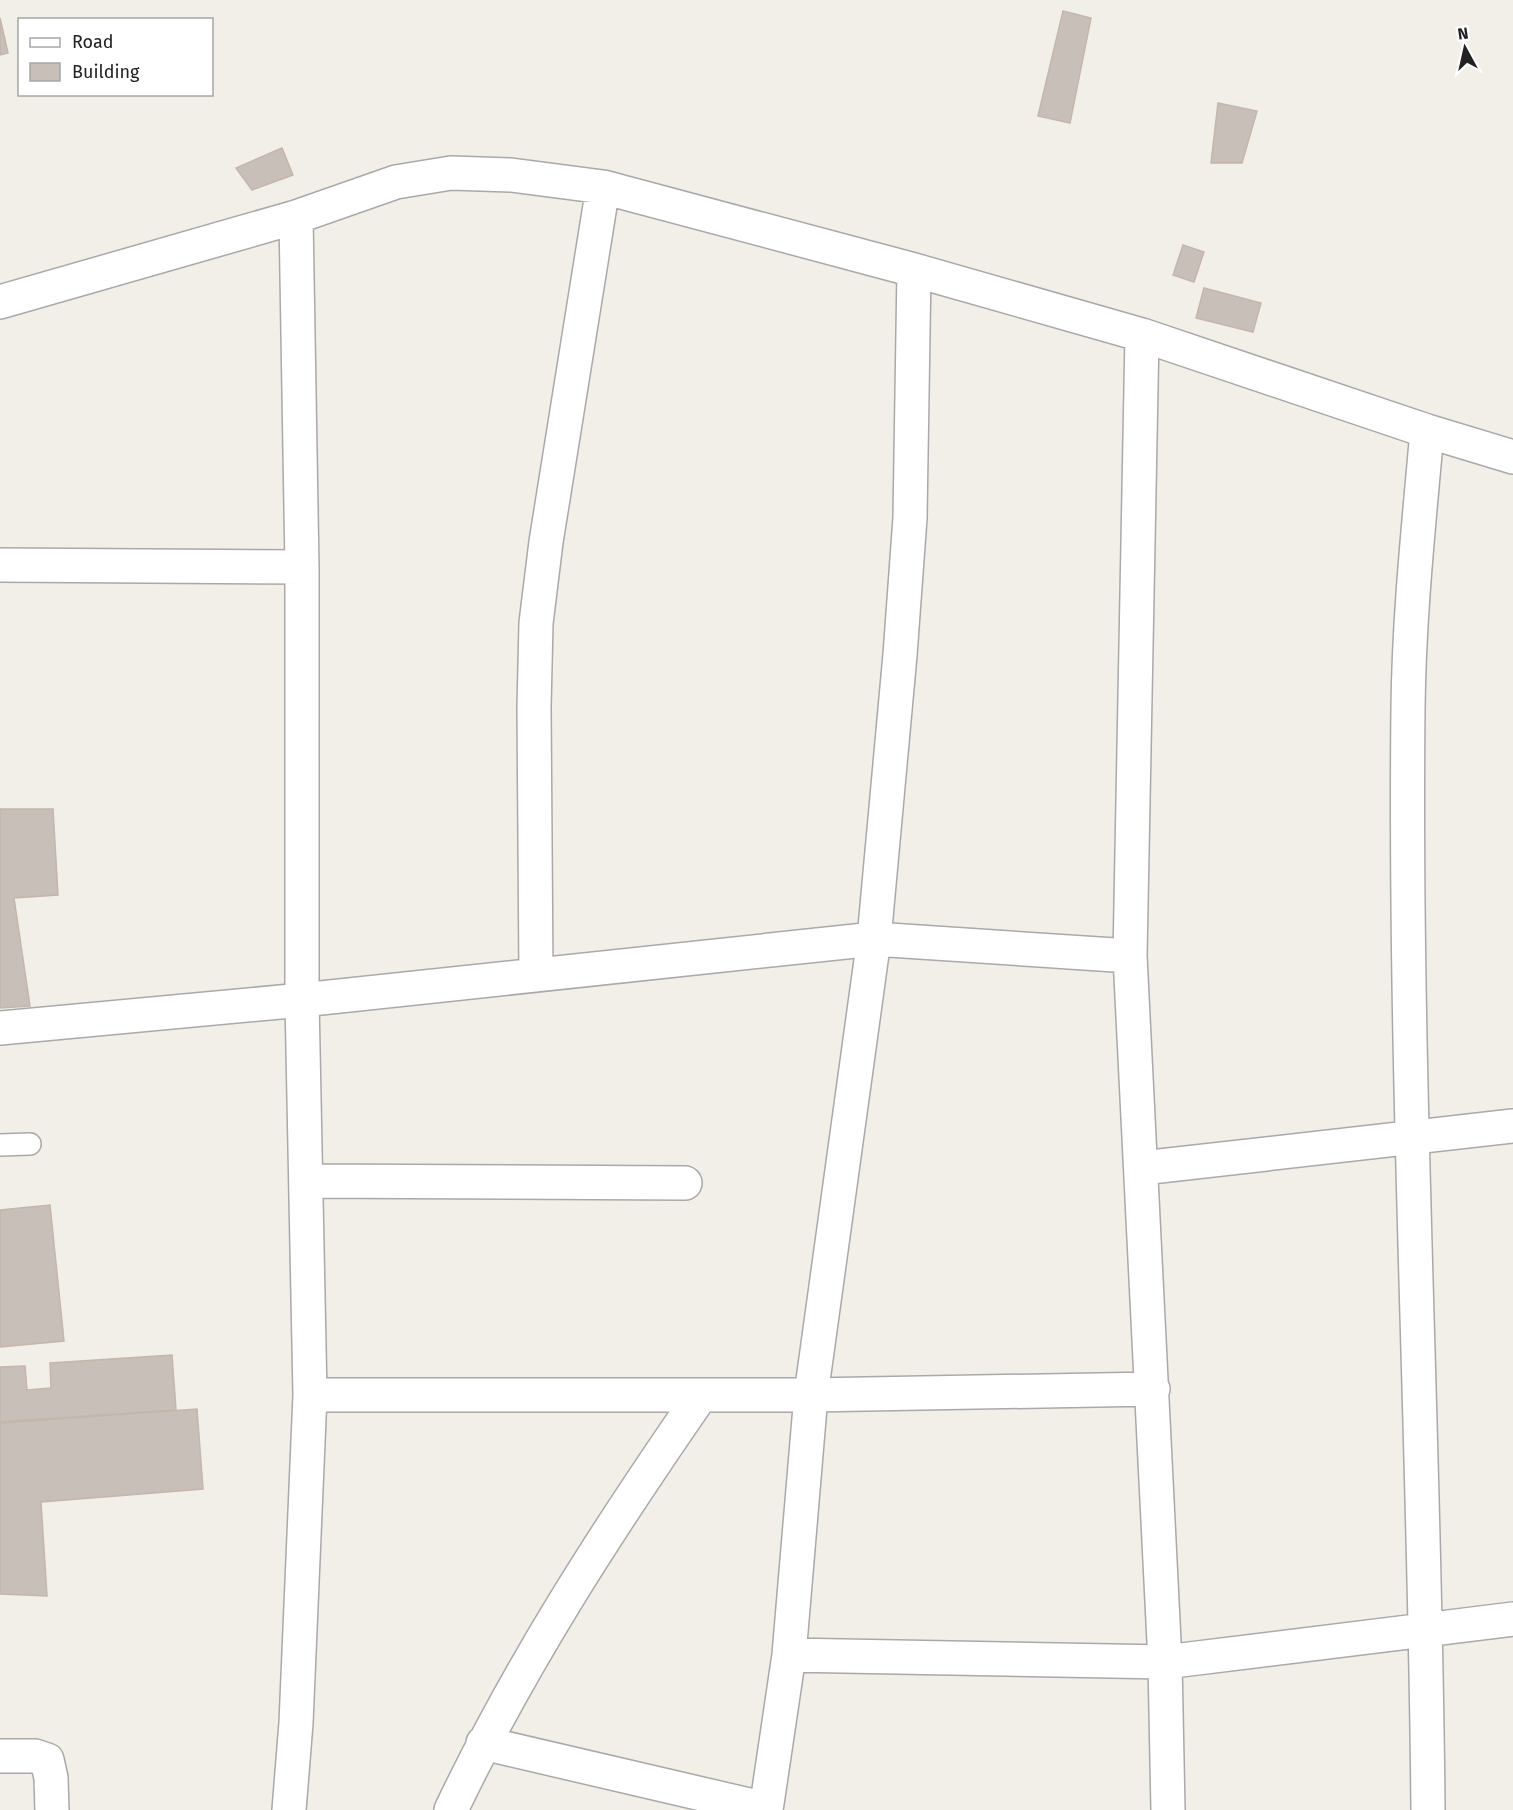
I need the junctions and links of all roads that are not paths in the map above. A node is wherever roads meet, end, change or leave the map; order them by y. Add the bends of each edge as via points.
1 (603, 187) junction
2 (297, 217) junction
3 (914, 270) junction
4 (0, 302) edge
5 (1142, 335) junction
6 (1427, 431) junction
7 (1513, 457) edge
8 (0, 565) edge
9 (302, 567) junction
10 (874, 939) junction
11 (1130, 956) junction
12 (536, 975) junction
13 (302, 1000) junction
14 (0, 1028) edge
15 (1513, 1126) edge
16 (1411, 1136) junction
17 (30, 1144) dead end
18 (0, 1145) edge
19 (1142, 1168) junction
20 (307, 1181) junction
21 (684, 1183) dead end
22 (1153, 1389) junction
23 (310, 1395) junction
24 (701, 1395) junction
25 (811, 1395) junction
26 (1513, 1619) edge
27 (1427, 1630) junction
28 (789, 1655) junction
29 (1165, 1662) junction
30 (483, 1743) junction
31 (0, 1756) edge
32 (52, 1810) edge
33 (289, 1810) edge
34 (451, 1810) edge
35 (766, 1810) edge
36 (1168, 1810) edge
37 (1428, 1810) edge

1 - 2 street via 511,175 451,173 396,182
1 - 3 street
1 - 12 street via 536,623
2 - 4 street
2 - 9 street
3 - 5 street
3 - 10 street via 910,518
5 - 6 street
5 - 11 street
6 - 7 street
6 - 16 street via 1408,706
8 - 9 street
9 - 13 street
10 - 11 street
10 - 12 street
10 - 25 street
11 - 19 street
12 - 13 street
13 - 14 street
13 - 20 street
15 - 16 street
16 - 19 street
16 - 27 street
17 - 18 lane
19 - 22 street
20 - 21 street
20 - 23 street
22 - 25 street
22 - 29 street
23 - 24 street
23 - 33 street
24 - 25 street
24 - 30 street via 619,1514
25 - 28 street
26 - 27 street
27 - 29 street
27 - 37 street
28 - 29 street
28 - 35 street
29 - 36 street
30 - 34 street
30 - 35 street
31 - 32 street via 47,1760

